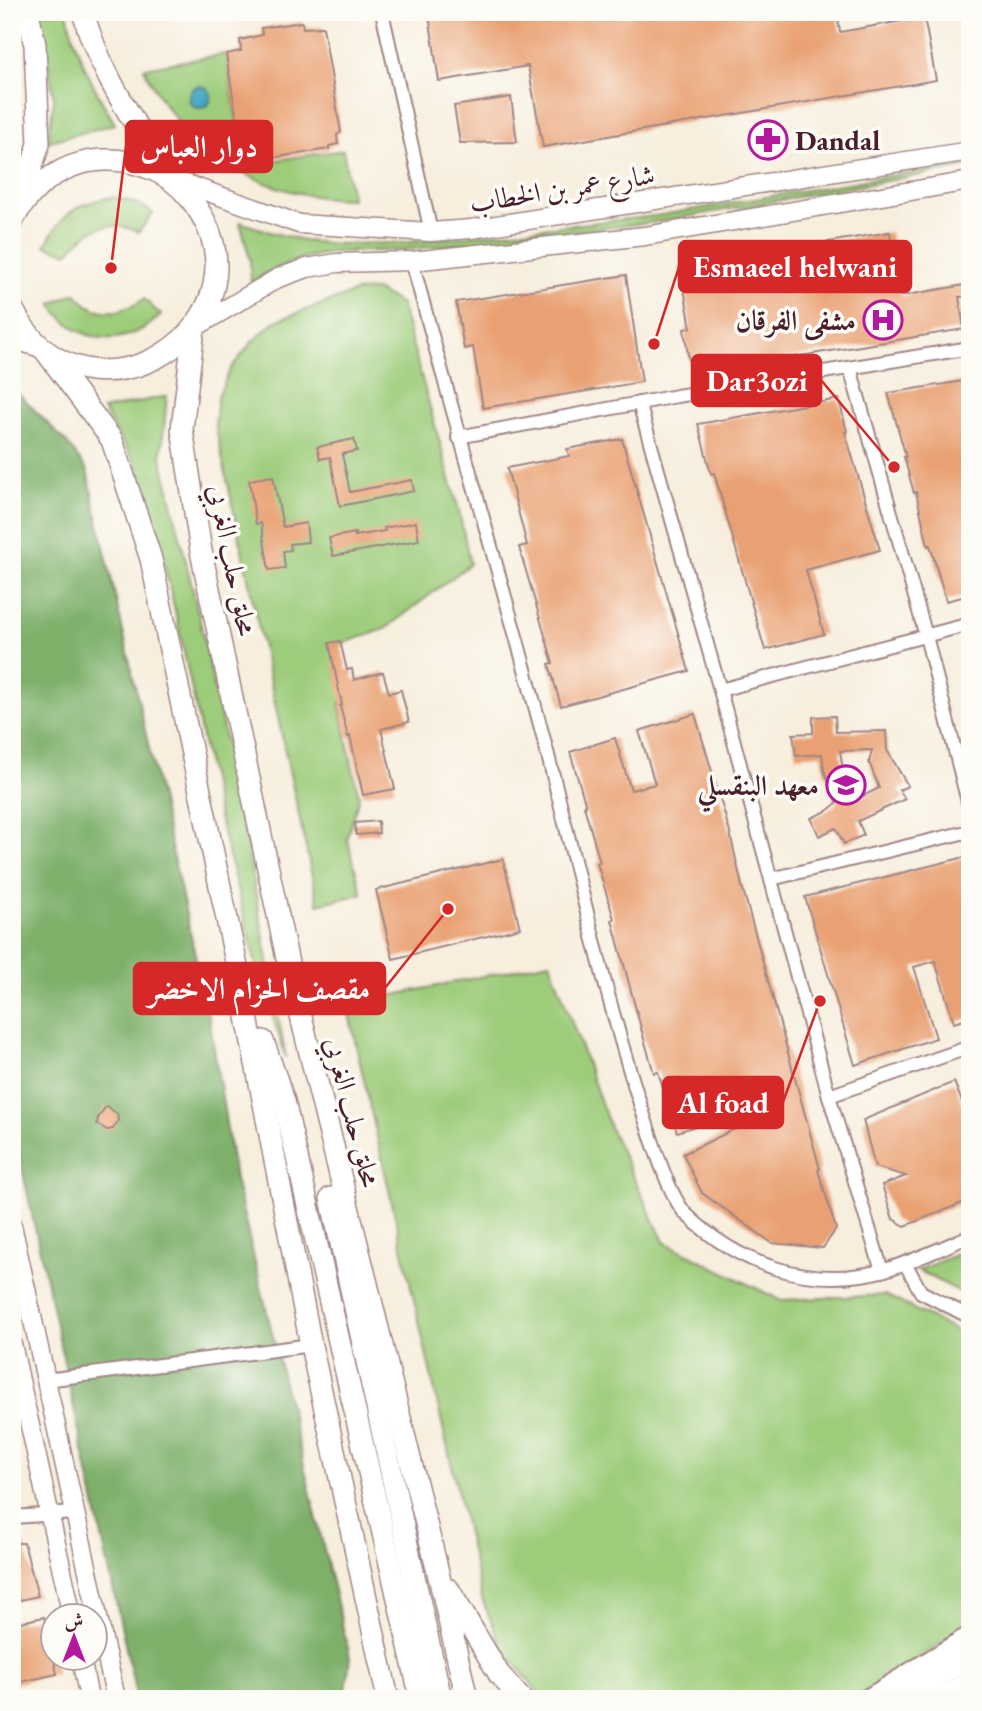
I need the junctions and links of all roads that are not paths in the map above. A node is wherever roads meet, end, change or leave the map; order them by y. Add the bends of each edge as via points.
1 (28, 12) edge
2 (83, 12) edge
3 (382, 12) edge
4 (970, 151) edge
5 (168, 177) junction
6 (970, 181) edge
7 (14, 216) edge
8 (431, 232) junction
9 (412, 261) junction
10 (12, 308) edge
11 (194, 328) junction
12 (12, 339) edge
13 (970, 348) edge
14 (44, 349) junction
15 (850, 368) junction
16 (639, 403) junction
17 (458, 437) junction
18 (970, 624) edge
19 (926, 636) junction
20 (720, 690) junction
21 (970, 810) edge
22 (970, 831) edge
23 (771, 879) junction
24 (289, 968) junction
25 (239, 976) junction
26 (970, 1047) edge
27 (829, 1096) junction
28 (13, 1231) edge
29 (970, 1236) edge
30 (16, 1258) edge
31 (905, 1263) junction
32 (882, 1271) junction
33 (970, 1317) edge
34 (12, 1344) edge
35 (311, 1345) junction
36 (46, 1380) junction
37 (75, 1513) junction
38 (50, 1515) junction
39 (12, 1517) edge
40 (438, 1572) junction
41 (69, 1602) edge
42 (970, 1636) edge
43 (970, 1656) edge
44 (377, 1657) junction
45 (84, 1672) edge
46 (970, 1681) edge
47 (89, 1699) edge
48 (117, 1699) edge
49 (371, 1699) edge
50 (388, 1699) edge
51 (421, 1699) edge
52 (441, 1699) edge
53 (467, 1699) edge
54 (521, 1699) edge
55 (868, 1699) edge
56 (903, 1699) edge
57 (941, 1699) edge

1 - 7 highway via 36,45 39,144
2 - 5 highway via 114,88
3 - 8 street
4 - 8 street, شارع عمر بن الخطاب
5 - 7 highway via 133,162 95,160 59,172 43,183
5 - 8 street, شارع عمر بن الخطاب via 299,224
5 - 11 highway via 198,207 213,247 212,289
6 - 9 street, شارع عمر بن الخطاب via 645,236
9 - 11 street, شارع عمر بن الخطاب via 307,268 278,278
9 - 17 street
10 - 14 highway
11 - 14 highway via 163,356 124,370 82,367
11 - 24 highway, محلق حلب الغربي via 182,429 201,551
12 - 14 street
13 - 15 street
14 - 25 highway via 112,440 151,559
15 - 16 street
15 - 19 street
16 - 17 street
16 - 20 street
17 - 32 street via 543,738 620,1042 660,1163 684,1212 728,1248 779,1272 836,1278
18 - 19 street
19 - 20 street
19 - 21 street
20 - 23 street
22 - 23 street
23 - 27 street
24 - 40 highway, محلق حلب الغربي
24 - 52 highway via 310,1099
25 - 35 highway
25 - 51 highway via 284,1101
26 - 27 street
27 - 32 street
28 - 30 street
29 - 31 street
30 - 36 street
31 - 32 street
31 - 33 street via 921,1292
34 - 38 street
35 - 36 street
35 - 44 highway
36 - 37 street
37 - 38 street
37 - 48 street
38 - 39 street
38 - 41 street
40 - 53 highway, محلق حلب الغربي
40 - 54 highway via 499,1674
42 - 55 main road
43 - 56 highway
44 - 49 highway
44 - 50 highway
45 - 47 street
46 - 57 highway

